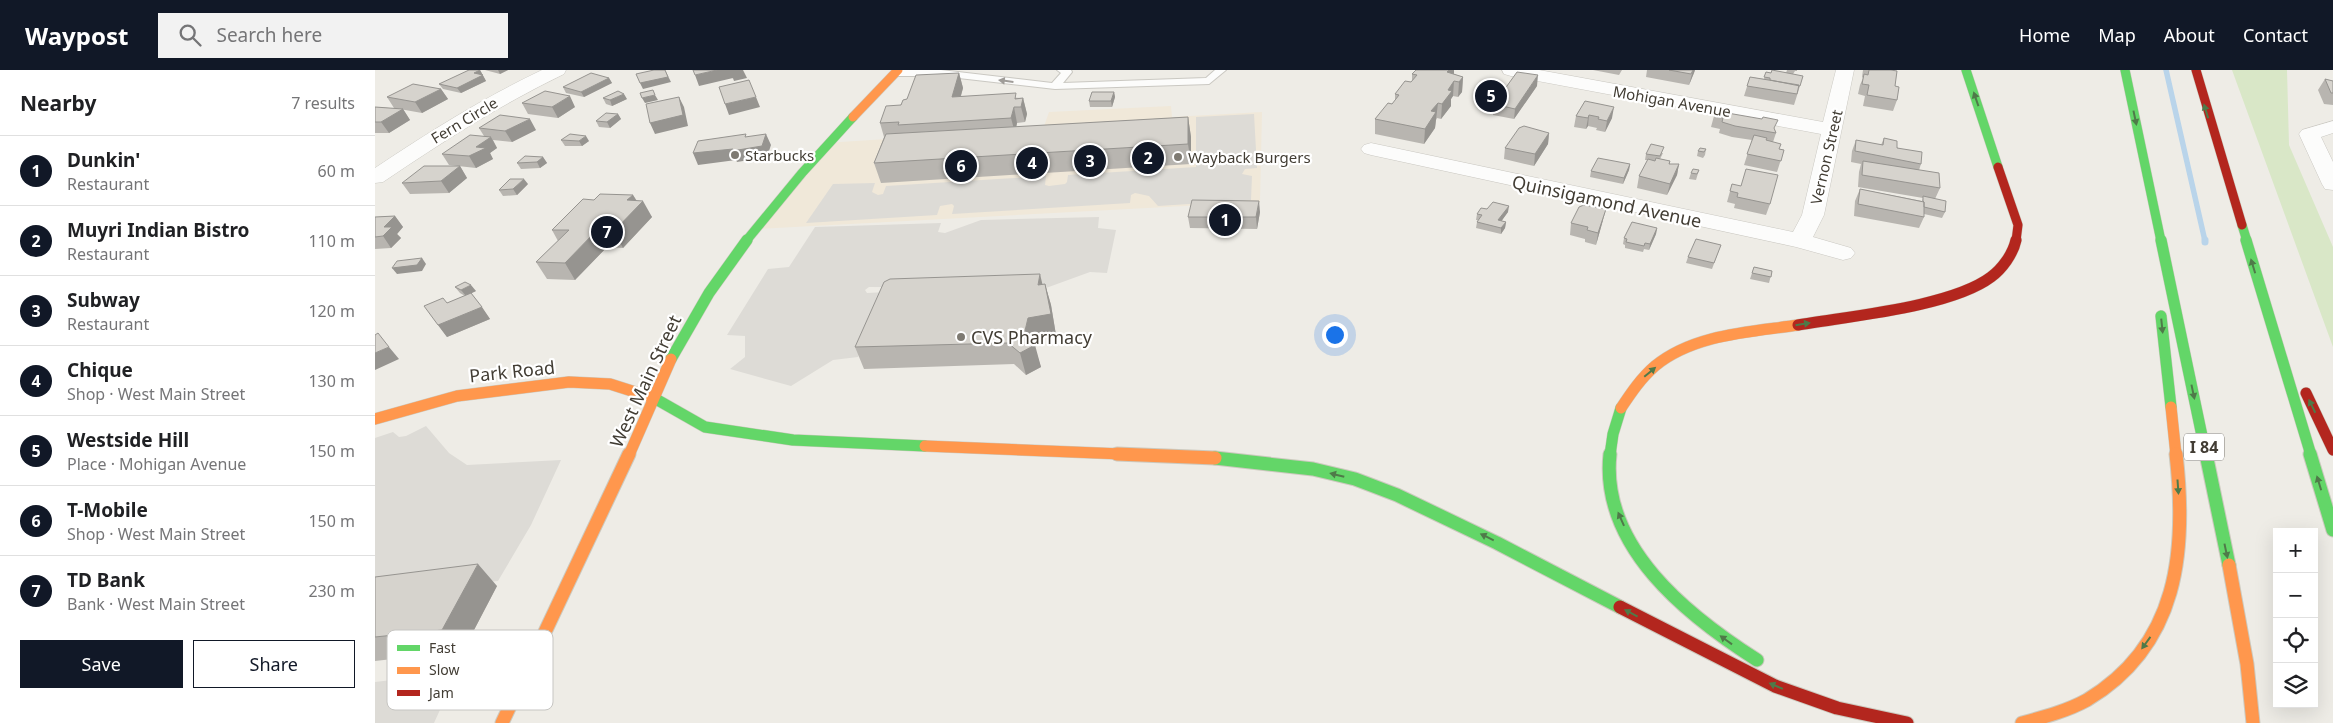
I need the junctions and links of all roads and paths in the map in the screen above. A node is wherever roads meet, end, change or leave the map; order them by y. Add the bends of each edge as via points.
1 (557, 70) edge
2 (1062, 70) edge
3 (1221, 70) edge
4 (1511, 70) edge
5 (1845, 70) edge
6 (1966, 70) edge
7 (2125, 70) edge
8 (2195, 70) edge
9 (878, 72) dead end
10 (896, 72) edge
11 (1055, 86) junction
12 (2333, 127) edge
13 (1833, 130) junction
14 (1371, 149) dead end
15 (2147, 172) junction
16 (375, 177) edge
17 (2333, 184) edge
18 (1800, 242) junction
19 (1843, 253) dead end
20 (2267, 313) junction
21 (654, 398) junction
22 (375, 419) edge
23 (2333, 450) edge
24 (2333, 530) edge
25 (546, 630) edge
26 (1769, 668) dead end
27 (1785, 677) dead end
28 (508, 710) edge
29 (502, 723) edge
30 (1907, 723) edge
31 (1913, 723) edge
32 (2022, 723) edge
33 (2253, 723) edge

1 - 16 street, Fern Circle via 457,123
2 - 11 lane via 1067,72
3 - 11 lane via 1209,81
4 - 13 street, Mohigan Avenue
5 - 13 street, Vernon Street
26 -> 6 main road via 1683,608 1653,576 1619,515 1609,484 1608,453 1614,424 1625,400 1643,378 1663,361 1690,348 1721,338 1934,301 1960,294 2000,270 2018,242 2018,225
7 -> 15 main road, I 84
20 -> 8 main road
9 - 10 main road
11 -> 10 lane via 941,73
10 - 21 main road, West Main Street via 809,162 755,226 686,330
12 - 17 street via 2309,134
13 - 18 street, Vernon Street via 1813,215
14 - 18 street, Quinsigamond Avenue
15 -> 32 main road via 2179,489 2178,562 2168,600 2151,636 2128,667 2094,695 2051,715
15 -> 33 main road, I 84 via 2229,566 2247,664
18 - 19 street, Quinsigamond Avenue
23 -> 20 main road
24 -> 20 main road
21 - 22 main road, Park Road via 594,382 554,384 441,398
21 - 25 main road, West Main Street
30 -> 21 main road, Park Road via 1837,708 1775,686 1473,531 1355,479 1313,469 1212,458 793,440 705,427
27 - 31 main road via 1836,702
28 - 29 main road, West Main Street

